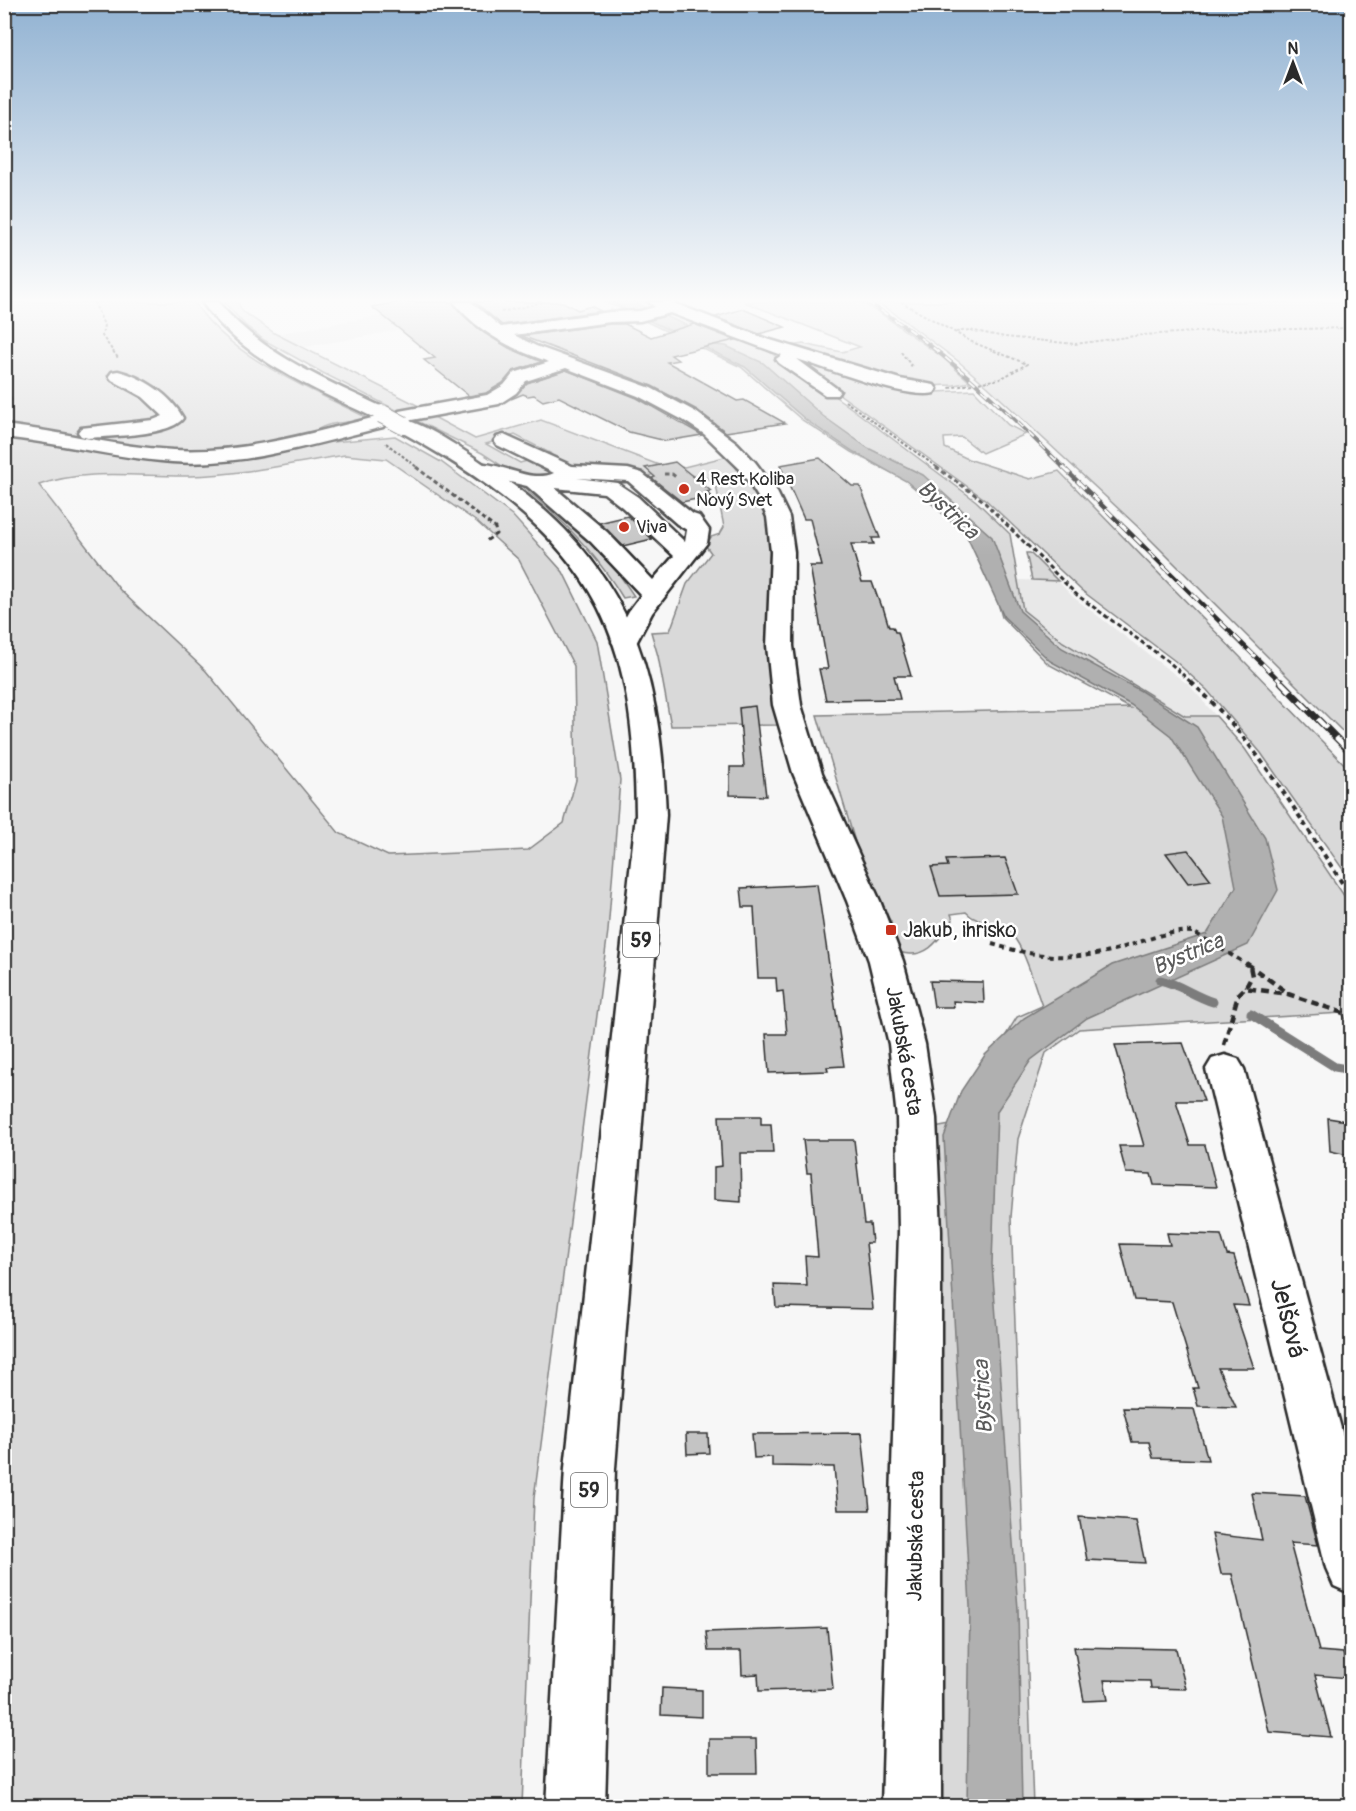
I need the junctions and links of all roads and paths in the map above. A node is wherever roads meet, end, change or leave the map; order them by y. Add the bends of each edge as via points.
1 (141, 387) edge
2 (319, 387) edge
3 (512, 387) edge
4 (633, 387) edge
5 (824, 387) edge
6 (913, 387) edge
7 (952, 387) edge
8 (928, 389) joint
9 (831, 391) joint
10 (405, 423) junction
11 (378, 424) junction
12 (4, 431) edge
13 (47, 437) junction
14 (323, 437) junction
15 (504, 441) dead end
16 (478, 469) junction
17 (551, 478) junction
18 (625, 531) junction
19 (486, 541) dead end
20 (671, 574) junction
21 (625, 642) junction
22 (1352, 898) edge
23 (992, 944) dead end
24 (1250, 966) junction
25 (1245, 988) junction
26 (1285, 991) junction
27 (1352, 1016) edge
28 (1225, 1069) joint
29 (1352, 1568) edge
30 (576, 1806) edge
31 (912, 1806) edge

1 - 13 street via 174,418 157,425
2 - 11 street
3 - 10 street via 492,400
4 - 31 street, Jakubská cesta via 691,415 729,445 762,484 778,515 783,543 781,659 788,707 801,753 879,940 908,1045 920,1188
5 - 9 street
6 - 8 street
7 - 8 path
9 - 22 path via 981,499 1077,595 1169,662 1207,696 1253,749
10 - 11 street
10 - 16 street, 59
11 - 14 street
11 - 14 street
11 - 19 path via 495,528 496,534
12 - 13 street
13 - 14 street via 175,456 249,453
15 - 17 street via 535,458
16 - 17 street
16 - 21 street, 59 via 531,510 571,549 601,591
17 - 18 street
17 - 18 street via 616,490
17 - 20 street via 620,474 635,477 696,526 699,534
18 - 20 street
18 - 20 street
20 - 21 street via 641,611
21 - 30 street, 59 via 646,731 651,815 590,1468
23 - 24 path via 1022,954 1070,958 1110,952 1184,931
24 - 25 path via 1252,976
24 - 26 path
25 - 26 path
25 - 28 path via 1238,995 1223,1048
26 - 27 path via 1329,1011
28 - 29 street, Jelšová

